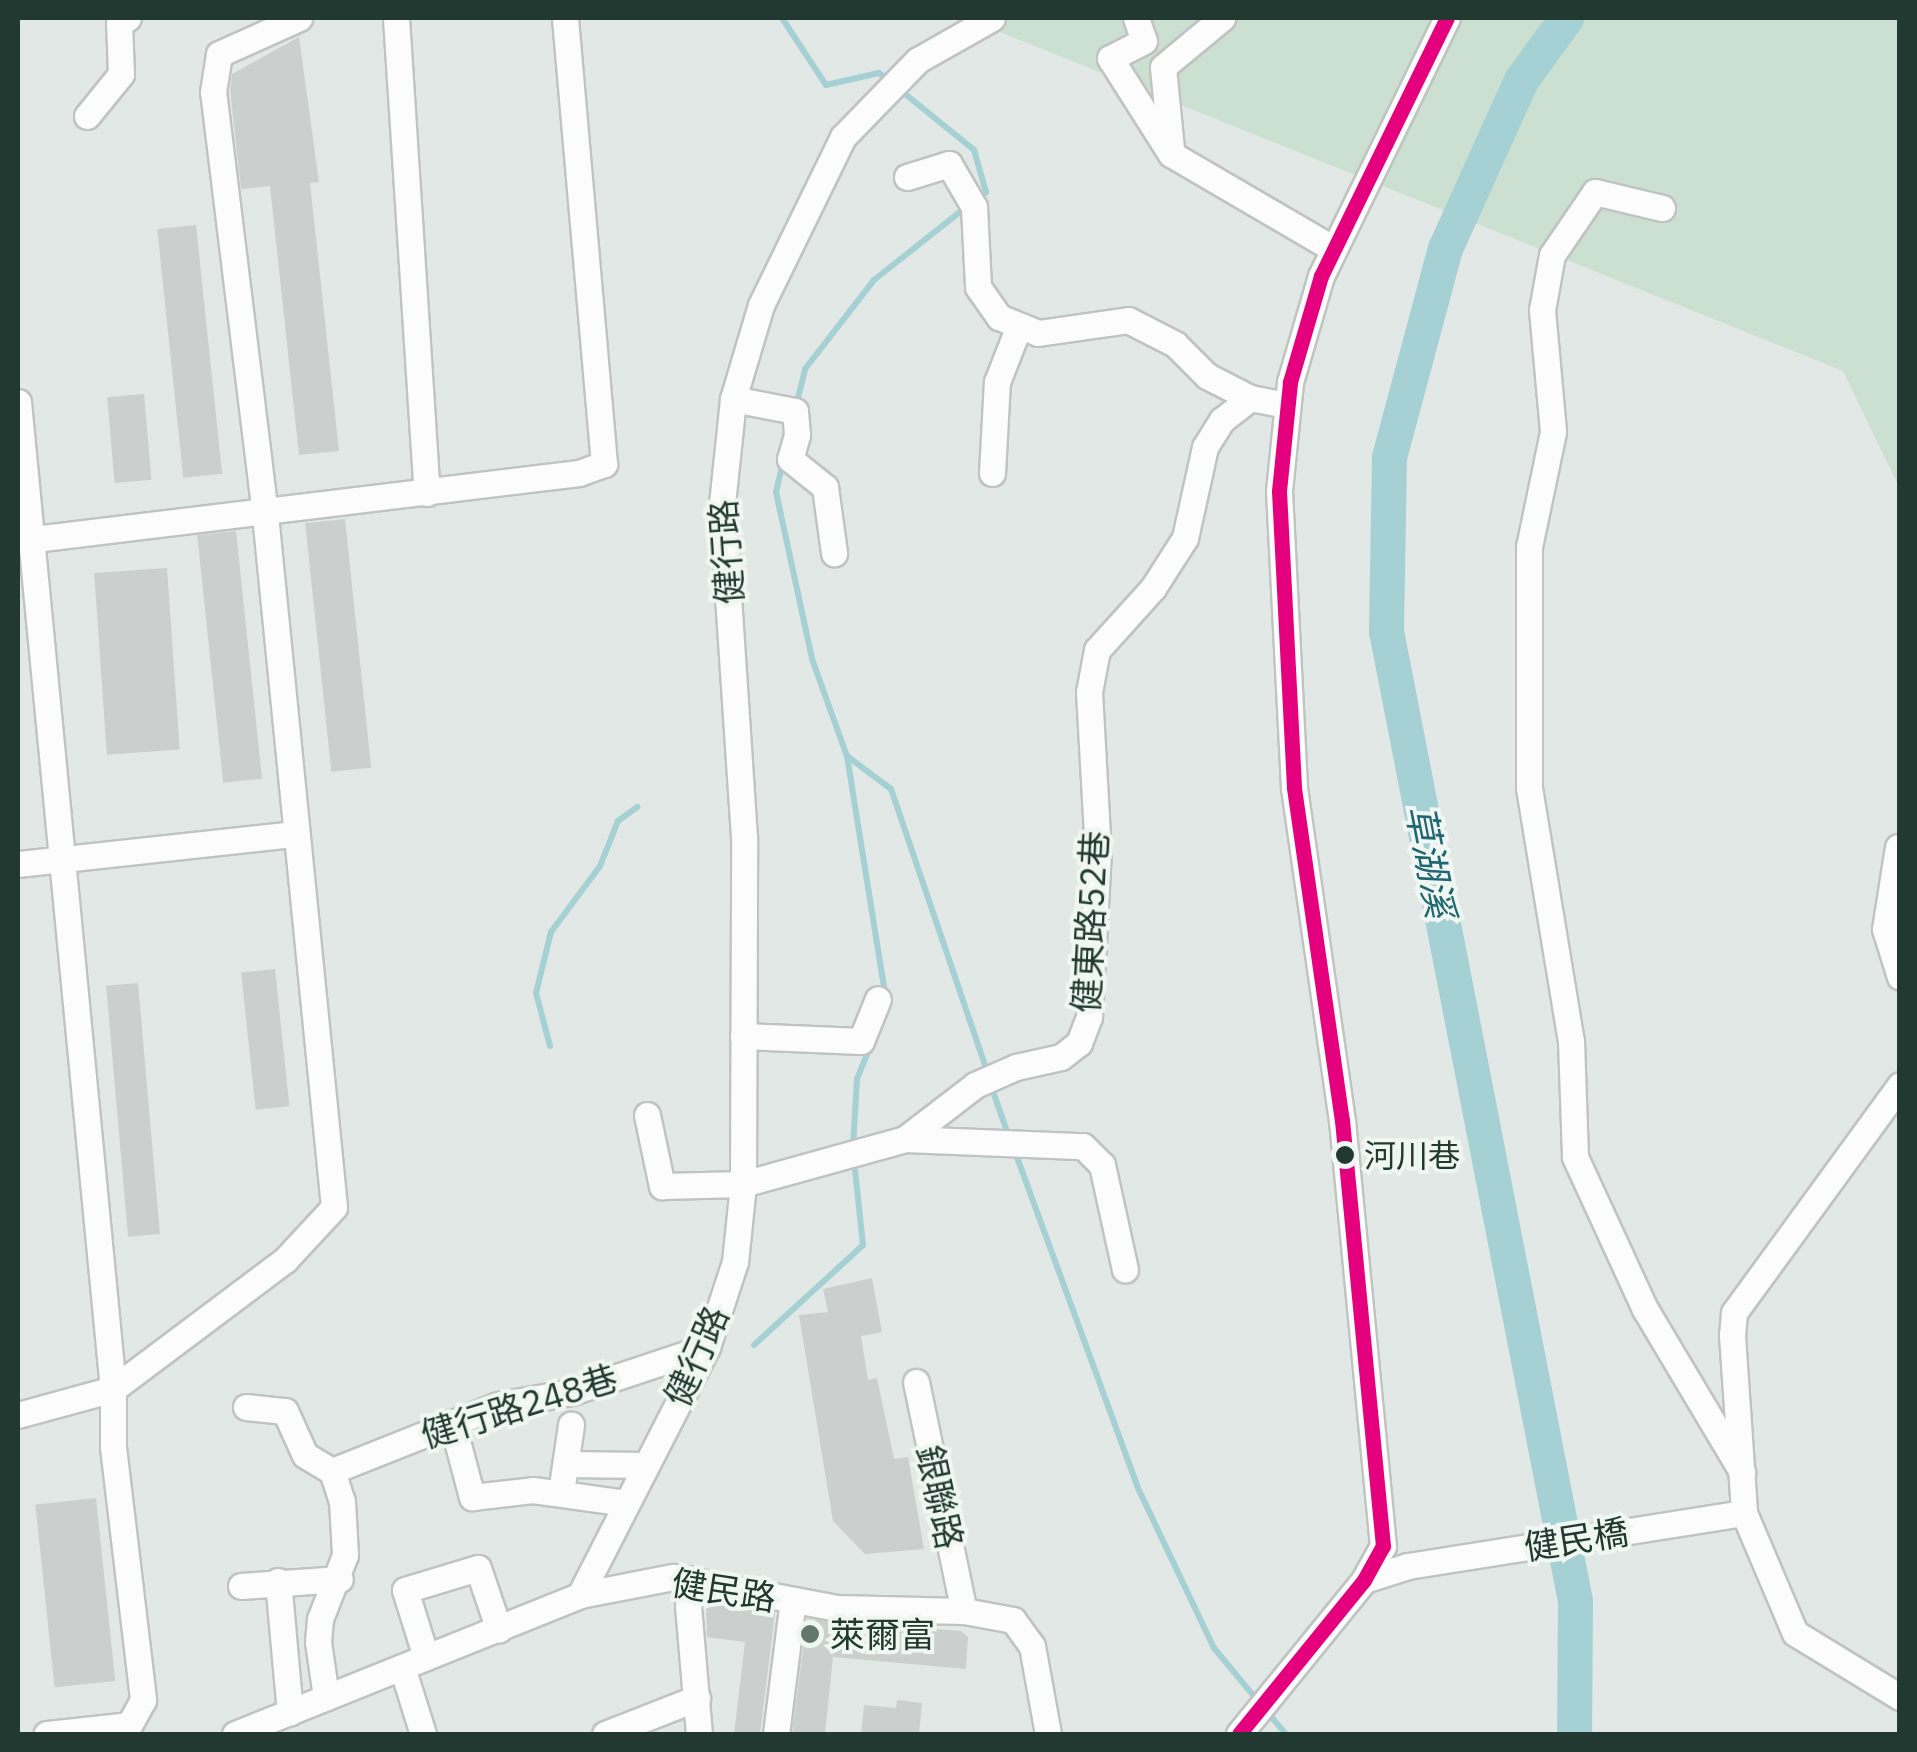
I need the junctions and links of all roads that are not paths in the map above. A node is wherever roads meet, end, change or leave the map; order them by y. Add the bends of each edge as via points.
1 (128, 18) edge
2 (299, 18) edge
3 (396, 18) edge
4 (565, 18) edge
5 (992, 18) edge
6 (1136, 18) edge
7 (1222, 18) edge
8 (1448, 18) edge
9 (87, 116) dead end
10 (1172, 154) junction
11 (907, 176) dead end
12 (1662, 208) dead end
13 (1332, 248) junction
14 (1019, 326) junction
15 (1250, 398) junction
16 (733, 399) junction
17 (18, 402) edge
18 (1286, 405) junction
19 (992, 473) dead end
20 (427, 493) junction
21 (265, 514) junction
22 (23, 541) edge
23 (834, 553) dead end
24 (296, 834) junction
25 (1898, 848) edge
26 (58, 859) junction
27 (18, 864) edge
28 (1900, 977) edge
29 (878, 999) dead end
30 (743, 1036) junction
31 (1900, 1085) edge
32 (647, 1116) dead end
33 (905, 1139) junction
34 (743, 1184) junction
35 (1125, 1270) dead end
36 (707, 1347) junction
37 (916, 1382) dead end
38 (113, 1389) junction
39 (246, 1407) dead end
40 (18, 1415) edge
41 (452, 1422) junction
42 (571, 1425) dead end
43 (567, 1464) junction
44 (644, 1465) junction
45 (332, 1470) junction
46 (1742, 1472) junction
47 (560, 1493) junction
48 (625, 1504) junction
49 (1744, 1513) junction
50 (340, 1578) junction
51 (694, 1579) junction
52 (1364, 1580) junction
53 (278, 1581) junction
54 (241, 1586) dead end
55 (580, 1595) junction
56 (793, 1600) junction
57 (964, 1611) junction
58 (499, 1630) junction
59 (426, 1658) junction
60 (402, 1667) junction
61 (326, 1697) junction
62 (697, 1698) junction
63 (1900, 1698) edge
64 (290, 1712) junction
65 (1246, 1725) edge
66 (46, 1734) edge
67 (234, 1734) edge
68 (423, 1734) edge
69 (606, 1734) edge
70 (699, 1734) edge
71 (776, 1734) edge
72 (1048, 1734) edge

1 - 9 street via 119,24 120,74
2 - 21 street via 220,54 213,92
3 - 20 street
4 - 20 street via 604,464 579,474
5 - 16 street, 健行路 via 918,60 843,137 760,305
6 - 10 street via 1144,41 1110,58
7 - 10 street via 1163,67
8 - 13 street
10 - 13 street
11 - 14 street via 949,164 974,207 978,287 999,317
12 - 46 street via 1596,192 1552,256 1542,310 1553,432 1529,548 1529,788 1571,1042 1575,1157 1645,1310
13 - 18 street via 1302,330
14 - 15 street via 1038,333 1128,320
14 - 19 street via 996,382
15 - 18 street
15 - 33 street, 健東路52巷 via 1222,420 1206,448 1185,538 1153,588 1097,650 1089,692 1098,853 1089,1018 1080,1043 1061,1057 975,1085
16 - 23 street via 794,410 798,435 790,460 824,487
16 - 30 street, 健行路 via 722,504 744,837
17 - 22 street
18 - 52 street via 1280,593 1294,786 1329,1020 1383,1496 1383,1546
20 - 21 street
21 - 22 street
21 - 24 street
22 - 26 street
24 - 26 street
24 - 38 street via 334,1207 284,1260
25 - 28 street via 1886,928
26 - 27 street
26 - 38 street
29 - 30 street via 861,1041
30 - 34 street, 健行路
31 - 46 street via 1734,1313
32 - 34 street via 662,1186
33 - 34 street
33 - 35 street via 1082,1146 1102,1165
34 - 36 street, 健行路 via 735,1262
36 - 41 street, 健行路248巷 via 572,1392 498,1405
36 - 44 street, 健行路
37 - 57 street, 銀聯路
38 - 40 street
38 - 66 street via 113,1447 142,1700 129,1724
39 - 45 street via 285,1412 305,1456
41 - 45 street, 健行路248巷
41 - 47 street via 472,1497
42 - 43 street
43 - 44 street
43 - 47 street
44 - 48 street, 健行路
45 - 50 street via 342,1501
46 - 49 street
47 - 48 street
48 - 55 street, 健行路
49 - 52 street, 健民橋 via 1408,1566
49 - 63 street via 1794,1634
50 - 53 street
50 - 61 street via 320,1619 317,1658
51 - 55 street, 健民路 via 641,1580
51 - 56 street, 健民路
51 - 62 street via 688,1606
52 - 65 street
53 - 54 street
53 - 64 street
55 - 58 street, 健民路
56 - 57 street, 健民路 via 836,1608
56 - 71 street
57 - 72 street, 健民路 via 1013,1620 1027,1635
58 - 59 street, 健民路
58 - 59 street via 478,1568 406,1590
59 - 60 street, 健民路
60 - 61 street, 健民路
60 - 68 street
61 - 64 street, 健民路
62 - 69 street
62 - 70 street
64 - 67 street, 健民路

